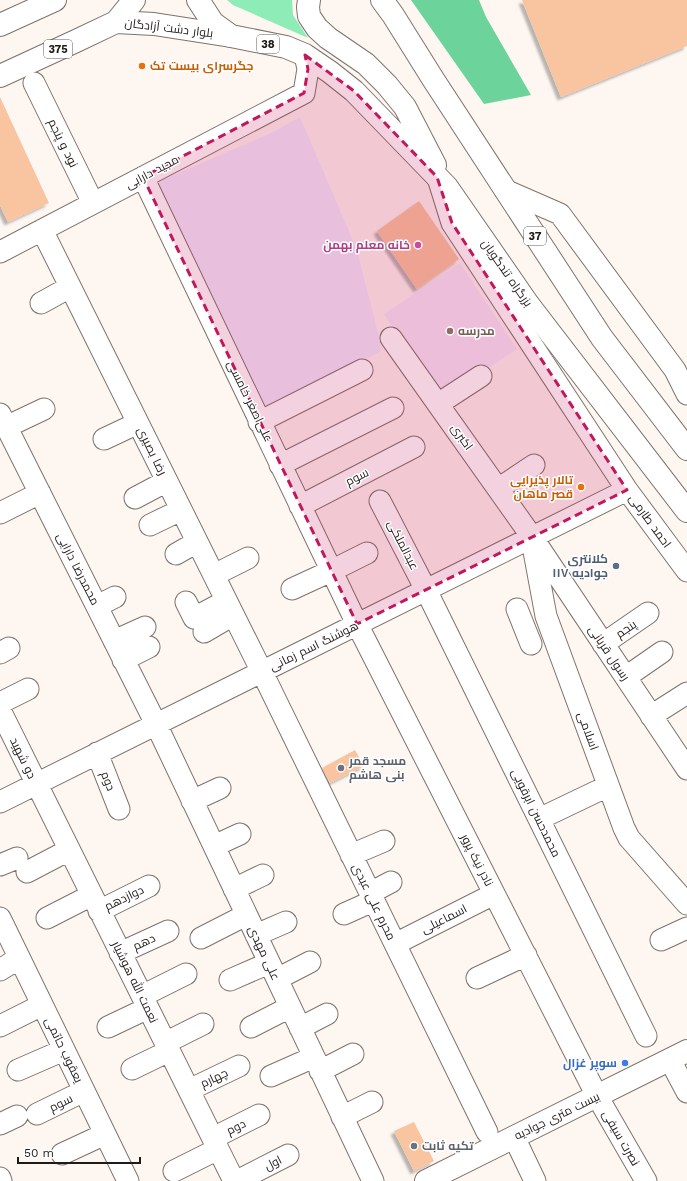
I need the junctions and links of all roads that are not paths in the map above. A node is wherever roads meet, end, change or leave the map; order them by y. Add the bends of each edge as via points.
1 (55, 0) edge
2 (134, 0) edge
3 (198, 0) edge
4 (309, 0) edge
5 (368, 0) edge
6 (389, 5) edge
7 (116, 22) junction
8 (0, 25) edge
9 (231, 36) junction
10 (305, 55) junction
11 (0, 76) edge
12 (34, 83) dead end
13 (143, 177) junction
14 (442, 182) junction
15 (505, 190) junction
16 (93, 203) junction
17 (42, 230) junction
18 (0, 252) edge
19 (70, 287) junction
20 (41, 303) dead end
21 (391, 338) dead end
22 (362, 370) dead end
23 (481, 376) dead end
24 (687, 394) edge
25 (438, 404) junction
26 (393, 408) dead end
27 (44, 409) dead end
28 (3, 420) edge
29 (259, 422) junction
30 (138, 423) junction
31 (104, 439) dead end
32 (414, 447) dead end
33 (687, 449) edge
34 (280, 464) junction
35 (534, 465) dead end
36 (167, 481) junction
37 (498, 489) junction
38 (627, 490) junction
39 (40, 493) junction
40 (135, 498) dead end
41 (380, 501) dead end
42 (300, 506) junction
43 (181, 510) junction
44 (687, 511) edge
45 (0, 513) edge
46 (150, 525) dead end
47 (532, 537) junction
48 (197, 542) junction
49 (366, 553) dead end
50 (176, 554) dead end
51 (248, 558) dead end
52 (331, 571) junction
53 (687, 571) edge
54 (214, 575) junction
55 (292, 589) dead end
56 (426, 590) junction
57 (115, 597) dead end
58 (186, 602) dead end
59 (97, 606) junction
60 (230, 608) junction
61 (648, 613) dead end
62 (546, 616) junction
63 (357, 624) junction
64 (524, 626) dead end
65 (204, 632) dead end
66 (114, 641) junction
67 (603, 644) junction
68 (662, 652) dead end
69 (123, 660) junction
70 (262, 672) junction
71 (626, 677) junction
72 (28, 689) dead end
73 (687, 693) edge
74 (0, 703) edge
75 (0, 710) edge
76 (651, 716) junction
77 (156, 724) junction
78 (97, 753) junction
79 (686, 766) edge
80 (36, 784) junction
81 (608, 786) junction
82 (220, 788) dead end
83 (192, 801) junction
84 (0, 802) edge
85 (119, 809) dead end
86 (539, 820) junction
87 (240, 834) dead end
88 (384, 841) dead end
89 (214, 846) junction
90 (69, 850) junction
91 (351, 856) junction
92 (15, 865) edge
93 (263, 875) dead end
94 (391, 882) dead end
95 (149, 886) dead end
96 (234, 889) junction
97 (494, 894) junction
98 (372, 897) junction
99 (96, 903) junction
100 (687, 904) edge
101 (344, 914) dead end
102 (246, 915) junction
103 (0, 918) edge
104 (47, 918) dead end
105 (286, 922) dead end
106 (687, 928) edge
107 (168, 931) dead end
108 (256, 935) junction
109 (200, 938) dead end
110 (661, 940) dead end
111 (395, 944) junction
112 (120, 953) junction
113 (526, 955) junction
114 (19, 958) junction
115 (310, 962) dead end
116 (0, 970) edge
117 (273, 971) junction
118 (186, 974) dead end
119 (477, 978) dead end
120 (230, 980) dead end
121 (145, 1002) junction
122 (42, 1005) junction
123 (290, 1007) junction
124 (327, 1014) dead end
125 (203, 1024) dead end
126 (0, 1026) edge
127 (108, 1027) dead end
128 (251, 1027) dead end
129 (300, 1028) junction
130 (646, 1036) dead end
131 (167, 1047) junction
132 (64, 1050) junction
133 (353, 1054) dead end
134 (678, 1055) edge
135 (317, 1064) junction
136 (240, 1066) dead end
137 (132, 1069) dead end
138 (18, 1070) dead end
139 (271, 1076) dead end
140 (188, 1090) junction
141 (84, 1091) junction
142 (687, 1092) edge
143 (597, 1096) junction
144 (372, 1102) dead end
145 (259, 1115) dead end
146 (342, 1116) junction
147 (18, 1118) edge
148 (487, 1132) dead end
149 (105, 1134) junction
150 (514, 1137) junction
151 (216, 1144) junction
152 (62, 1154) dead end
153 (288, 1155) dead end
154 (174, 1171) dead end
155 (128, 1181) edge
156 (236, 1181) edge
157 (373, 1181) edge
158 (426, 1181) edge
159 (535, 1181) edge
160 (646, 1181) edge

1 - 8 main road
2 - 7 main road
3 - 9 main road, 38 via 213,23
4 - 14 main road via 309,16 317,28 366,64 405,107
5 - 6 main road
6 - 15 main road, 37 via 433,79
7 - 9 main road, بلوار دشت آزادگان / 375 via 154,24
7 - 11 main road, بلوار دشت آزادگان / 375
9 - 10 main road, 38 via 286,47
10 - 13 street, مجید دارابی via 308,69 304,93
10 - 14 main road, بزرگراه تندگویان via 354,91
12 - 16 street, نود و پنجم
13 - 16 street, مجید دارابی
13 - 29 street, علی‌اصغر خامسی
14 - 38 street, احمد طارمی via 452,223
14 - 44 main road, بزرگراه تندگویان via 528,304
15 - 24 street via 560,214 675,370
15 - 33 main road, 37 via 602,338
16 - 17 street, مجید دارابی
17 - 18 street, مجید دارابی
17 - 19 street, رضا بصیری
19 - 20 street
19 - 30 street, رضا بصیری
21 - 25 street, اکبری
22 - 29 street
23 - 25 street
25 - 37 street, اکبری
26 - 34 street
27 - 28 street
28 - 39 street, محمدرضا دارایی
29 - 34 street, علی‌اصغر خامسی
30 - 31 street
30 - 36 street, رضا بصیری
32 - 42 street, سوم
34 - 42 street, علی‌اصغر خامسی
35 - 37 street
36 - 40 street
36 - 43 street, رضا بصیری
37 - 47 street, اکبری
38 - 47 street, هوشنگ اسم زمانی
38 - 53 street, احمد طارمی
39 - 45 street
39 - 59 street, محمدرضا دارایی
41 - 56 street, عبدالملکی
42 - 52 street, علی‌اصغر خامسی
43 - 46 street
43 - 48 street, رضا بصیری
47 - 56 street, هوشنگ اسم زمانی
47 - 62 street, اسلامی
47 - 67 street, رسول قربانی
48 - 50 street
48 - 54 street, رضا بصیری
49 - 52 street
51 - 54 street
52 - 55 street
52 - 63 street, علی‌اصغر خامسی
54 - 60 street, رضا بصیری
56 - 63 street, هوشنگ اسم زمانی
56 - 86 street, محمدحسن ابرقویی
57 - 59 street
58 - 60 street via 194,618
59 - 66 street, محمدرضا دارایی
60 - 65 street
60 - 70 street, رضا بصیری
61 - 67 street, پنجم
62 - 64 street
62 - 81 street, اسلامی
63 - 70 street, هوشنگ اسم زمانی
63 - 97 street, نادر نیک پرور
66 - 69 street, محمدرضا دارایی
66 - 69 street via 147,637
67 - 71 street, رسول قربانی
68 - 71 street
69 - 77 street, محمدرضا دارایی
70 - 77 street, هوشنگ اسم زمانی
70 - 91 street, محرم علی عبدی
71 - 76 street, رسول قربانی
72 - 74 street
73 - 76 street
75 - 80 street, دو شهید
76 - 79 street, رسول قربانی
77 - 78 street, هوشنگ اسم زمانی
77 - 83 street, علی مهدی
78 - 80 street, هوشنگ اسم زمانی
78 - 85 street, دوم
80 - 84 street, هوشنگ اسم زمانی
80 - 90 street, نعمت الله هوشیار
81 - 86 street
81 - 100 street, اسلامی via 629,838
82 - 83 street
83 - 89 street, علی مهدی
86 - 130 street, محمدحسن ابرقویی
87 - 89 street
88 - 91 street
89 - 96 street, علی مهدی
90 - 92 street
90 - 99 street, نعمت الله هوشیار
91 - 98 street, محرم علی عبدی
93 - 96 street
94 - 98 street
95 - 99 street, دوازدهم
96 - 102 street, علی مهدی
97 - 111 street, اسماعیلی
97 - 113 street, نادر نیک پرور
98 - 101 street
98 - 111 street, محرم علی عبدی
99 - 104 street, دوازدهم
99 - 112 street, نعمت الله هوشیار
102 - 108 street, علی مهدی
102 - 109 street
103 - 114 street, یعقوب حاتمی
105 - 108 street
106 - 110 street
107 - 112 street, دهم
108 - 117 street, علی مهدی
111 - 148 street, محرم علی عبدی
112 - 121 street, نعمت الله هوشیار
113 - 119 street
113 - 143 street, نادر نیک پرور
114 - 116 street
114 - 122 street, یعقوب حاتمی
115 - 117 street
117 - 120 street
117 - 123 street, علی مهدی
118 - 121 street
121 - 127 street
121 - 131 street, نعمت الله هوشیار
122 - 126 street
122 - 132 street, یعقوب حاتمی
123 - 128 street
123 - 129 street, علی مهدی
124 - 129 street
125 - 131 street
129 - 135 street, علی مهدی
131 - 137 street
131 - 140 street, نعمت الله هوشیار
132 - 138 street
132 - 141 street, یعقوب حاتمی
133 - 135 street
134 - 142 street
134 - 143 main road, بیست متری جوادیه
135 - 139 street
135 - 146 street, علی مهدی
136 - 140 street, چهارم
140 - 151 street, نعمت الله هوشیار
141 - 147 street, سوم
141 - 149 street, یعقوب حاتمی
143 - 150 main road, بیست متری جوادیه
143 - 160 street, نصرت سیفی
144 - 146 street
145 - 151 street, دوم
146 - 157 street, علی مهدی
149 - 152 street
149 - 155 street, یعقوب حاتمی
150 - 158 main road, بیست متری جوادیه
150 - 159 street
151 - 154 street
151 - 156 street, نعمت الله هوشیار
153 - 156 street, اول

